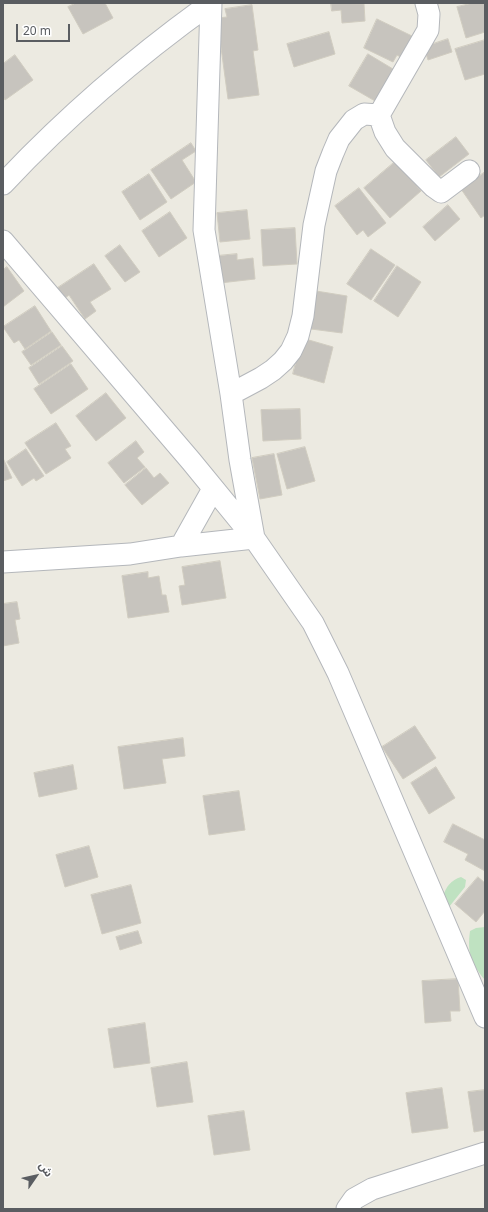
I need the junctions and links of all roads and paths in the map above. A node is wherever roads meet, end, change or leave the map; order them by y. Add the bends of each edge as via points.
1 (211, 3) edge
2 (426, 3) edge
3 (379, 115) junction
4 (469, 172) dead end
5 (3, 184) edge
6 (3, 241) edge
7 (232, 394) junction
8 (213, 488) junction
9 (254, 538) junction
10 (181, 546) junction
11 (3, 562) edge
12 (485, 1017) edge
13 (485, 1152) edge
14 (347, 1209) edge

1 - 5 street via 170,33 96,95
1 - 7 street via 204,230
2 - 3 street via 429,14 428,30
3 - 4 street via 385,132 395,148 441,192
3 - 7 street via 364,114 354,120 339,139 333,153 314,225 303,316 291,351 273,370
6 - 8 street
7 - 9 street via 240,460
8 - 9 street
8 - 10 street
9 - 10 street
9 - 12 street via 313,623 338,673
10 - 11 street via 130,554
13 - 14 street via 372,1189 354,1199

